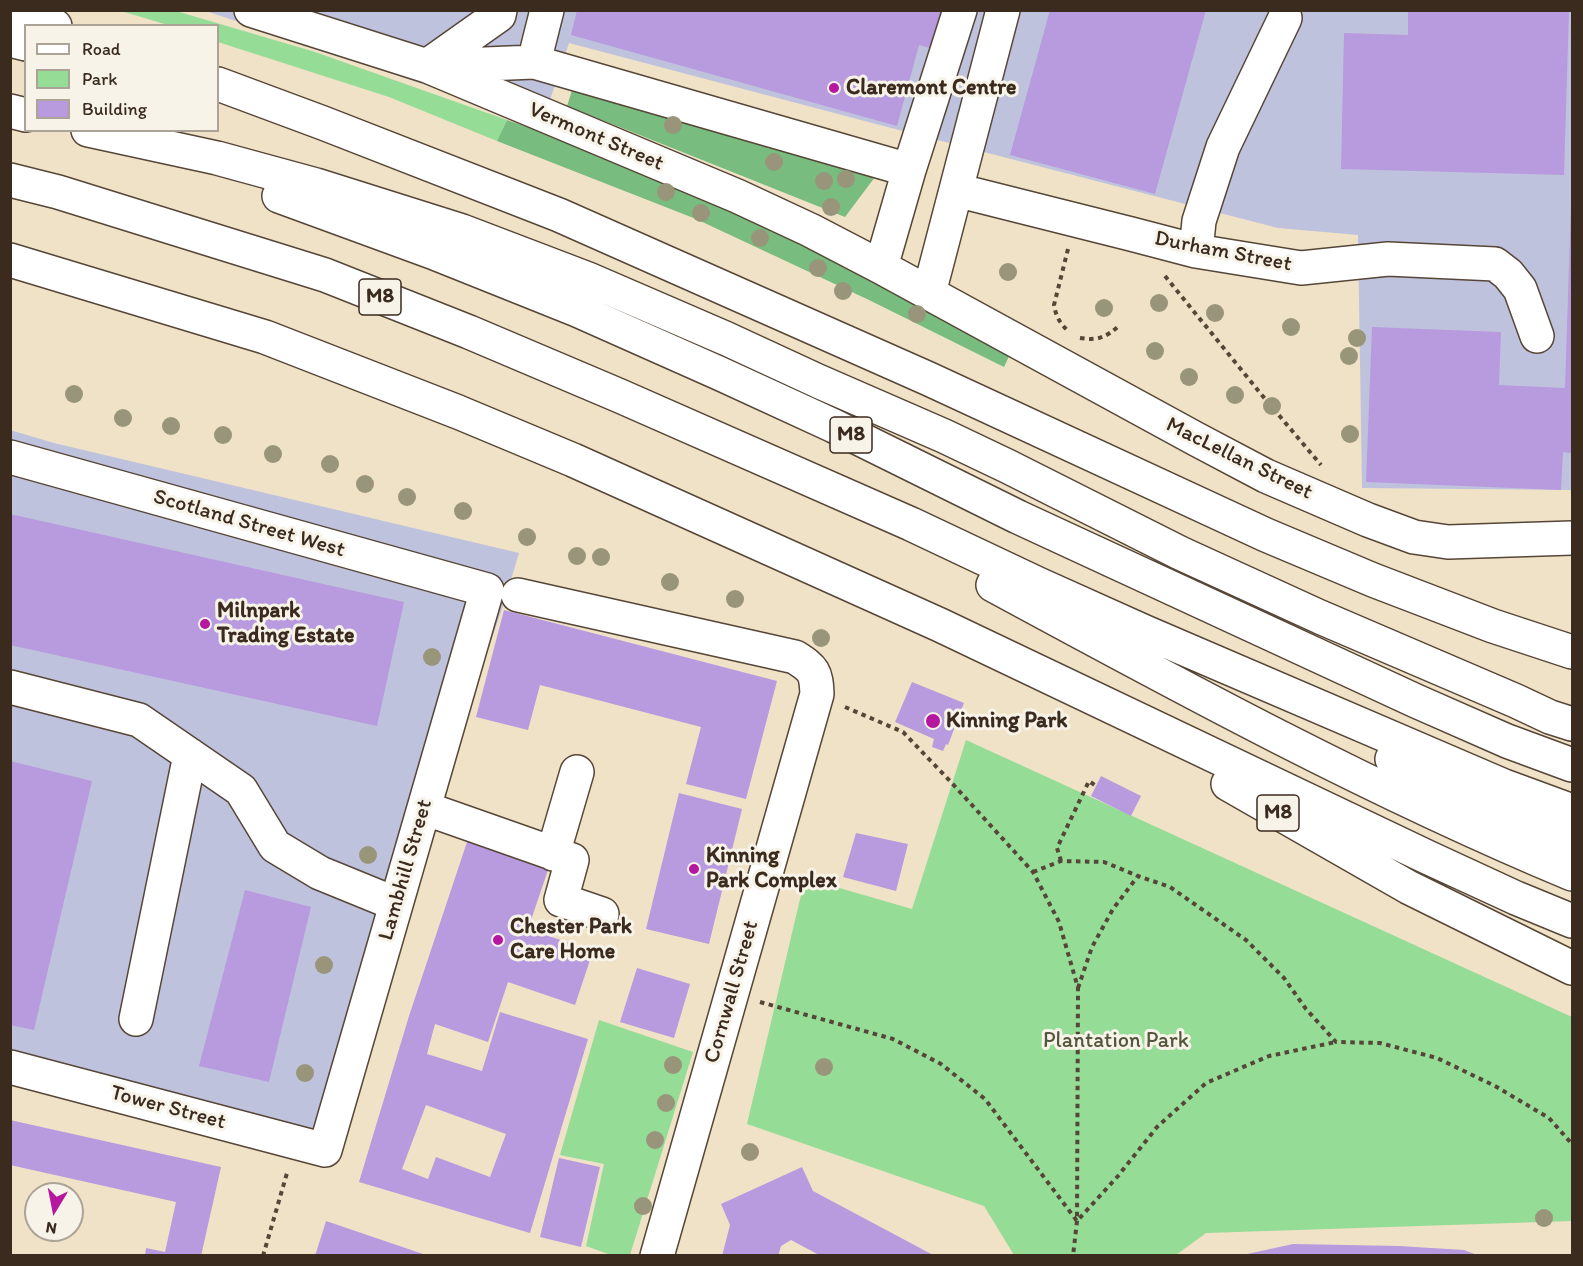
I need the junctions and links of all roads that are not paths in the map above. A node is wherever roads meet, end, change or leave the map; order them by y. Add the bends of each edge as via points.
1 (13, 10) edge
2 (251, 10) edge
3 (500, 10) edge
4 (547, 10) edge
5 (960, 10) edge
6 (1003, 10) edge
7 (1285, 18) dead end
8 (50, 24) edge
9 (534, 62) junction
10 (427, 66) junction
11 (219, 84) edge
12 (219, 92) edge
13 (323, 123) junction
14 (102, 134) edge
15 (909, 170) junction
16 (10, 180) edge
17 (956, 190) junction
18 (1196, 251) junction
19 (10, 260) edge
20 (881, 267) junction
21 (929, 293) junction
22 (1537, 336) dead end
23 (738, 448) junction
24 (10, 457) edge
25 (1572, 538) edge
26 (502, 592) junction
27 (1145, 632) junction
28 (989, 649) junction
29 (1572, 652) edge
30 (10, 687) edge
31 (817, 694) joint
32 (1572, 724) edge
33 (190, 754) junction
34 (1572, 765) edge
35 (578, 772) dead end
36 (424, 808) junction
37 (1572, 811) edge
38 (1572, 842) edge
39 (553, 854) junction
40 (1572, 874) edge
41 (396, 904) junction
42 (602, 915) dead end
43 (1572, 921) edge
44 (1572, 968) edge
45 (136, 1019) dead end
46 (10, 1067) edge
47 (310, 1146) joint
48 (657, 1256) edge

1 - 8 main road
2 - 10 main road, Vermont Street
3 - 10 main road via 499,15
4 - 9 main road
5 - 15 main road
6 - 17 main road
7 - 18 main road via 1223,147 1199,221
9 - 10 main road
9 - 15 main road
10 - 20 main road, Vermont Street via 737,196
11 - 13 main road
12 - 13 main road
13 - 29 main road via 559,215 929,379 1266,535 1493,626
14 - 32 main road via 217,158 316,185 462,231 588,279 944,436 1180,553 1320,617
14 - 34 main road, M8 via 432,252 577,310 814,417 1029,522 1416,701
15 - 20 main road
16 - 23 main road, M8 via 325,275 480,336
17 - 18 main road, Durham Street
17 - 21 main road
18 - 22 main road, Durham Street via 1301,267 1388,259 1495,264 1520,289
19 - 28 main road, M8 via 265,337 458,412 573,460
20 - 21 main road, Vermont Street
21 - 25 main road, MacLellan Street via 1266,476 1368,520 1414,537 1448,543
23 - 27 main road, M8
23 - 40 main road, M8 via 1153,672 1381,788
24 - 26 main road, Scotland Street West
26 - 31 main road, Scotland Street West via 795,657 810,666
26 - 36 main road, Lambhill Street
27 - 37 main road, M8 via 1504,786
27 - 38 main road, M8 via 1432,780
28 - 43 main road, M8 via 1437,862
28 - 44 main road, M8 via 1408,886
30 - 33 main road via 140,720
31 - 48 main road, Cornwall Street
33 - 41 main road via 241,790 275,846 320,873
33 - 45 main road
35 - 39 main road
36 - 39 main road
36 - 41 main road, Lambhill Street
39 - 42 main road via 572,860 561,900
41 - 47 main road, Lambhill Street
46 - 47 main road, Tower Street

